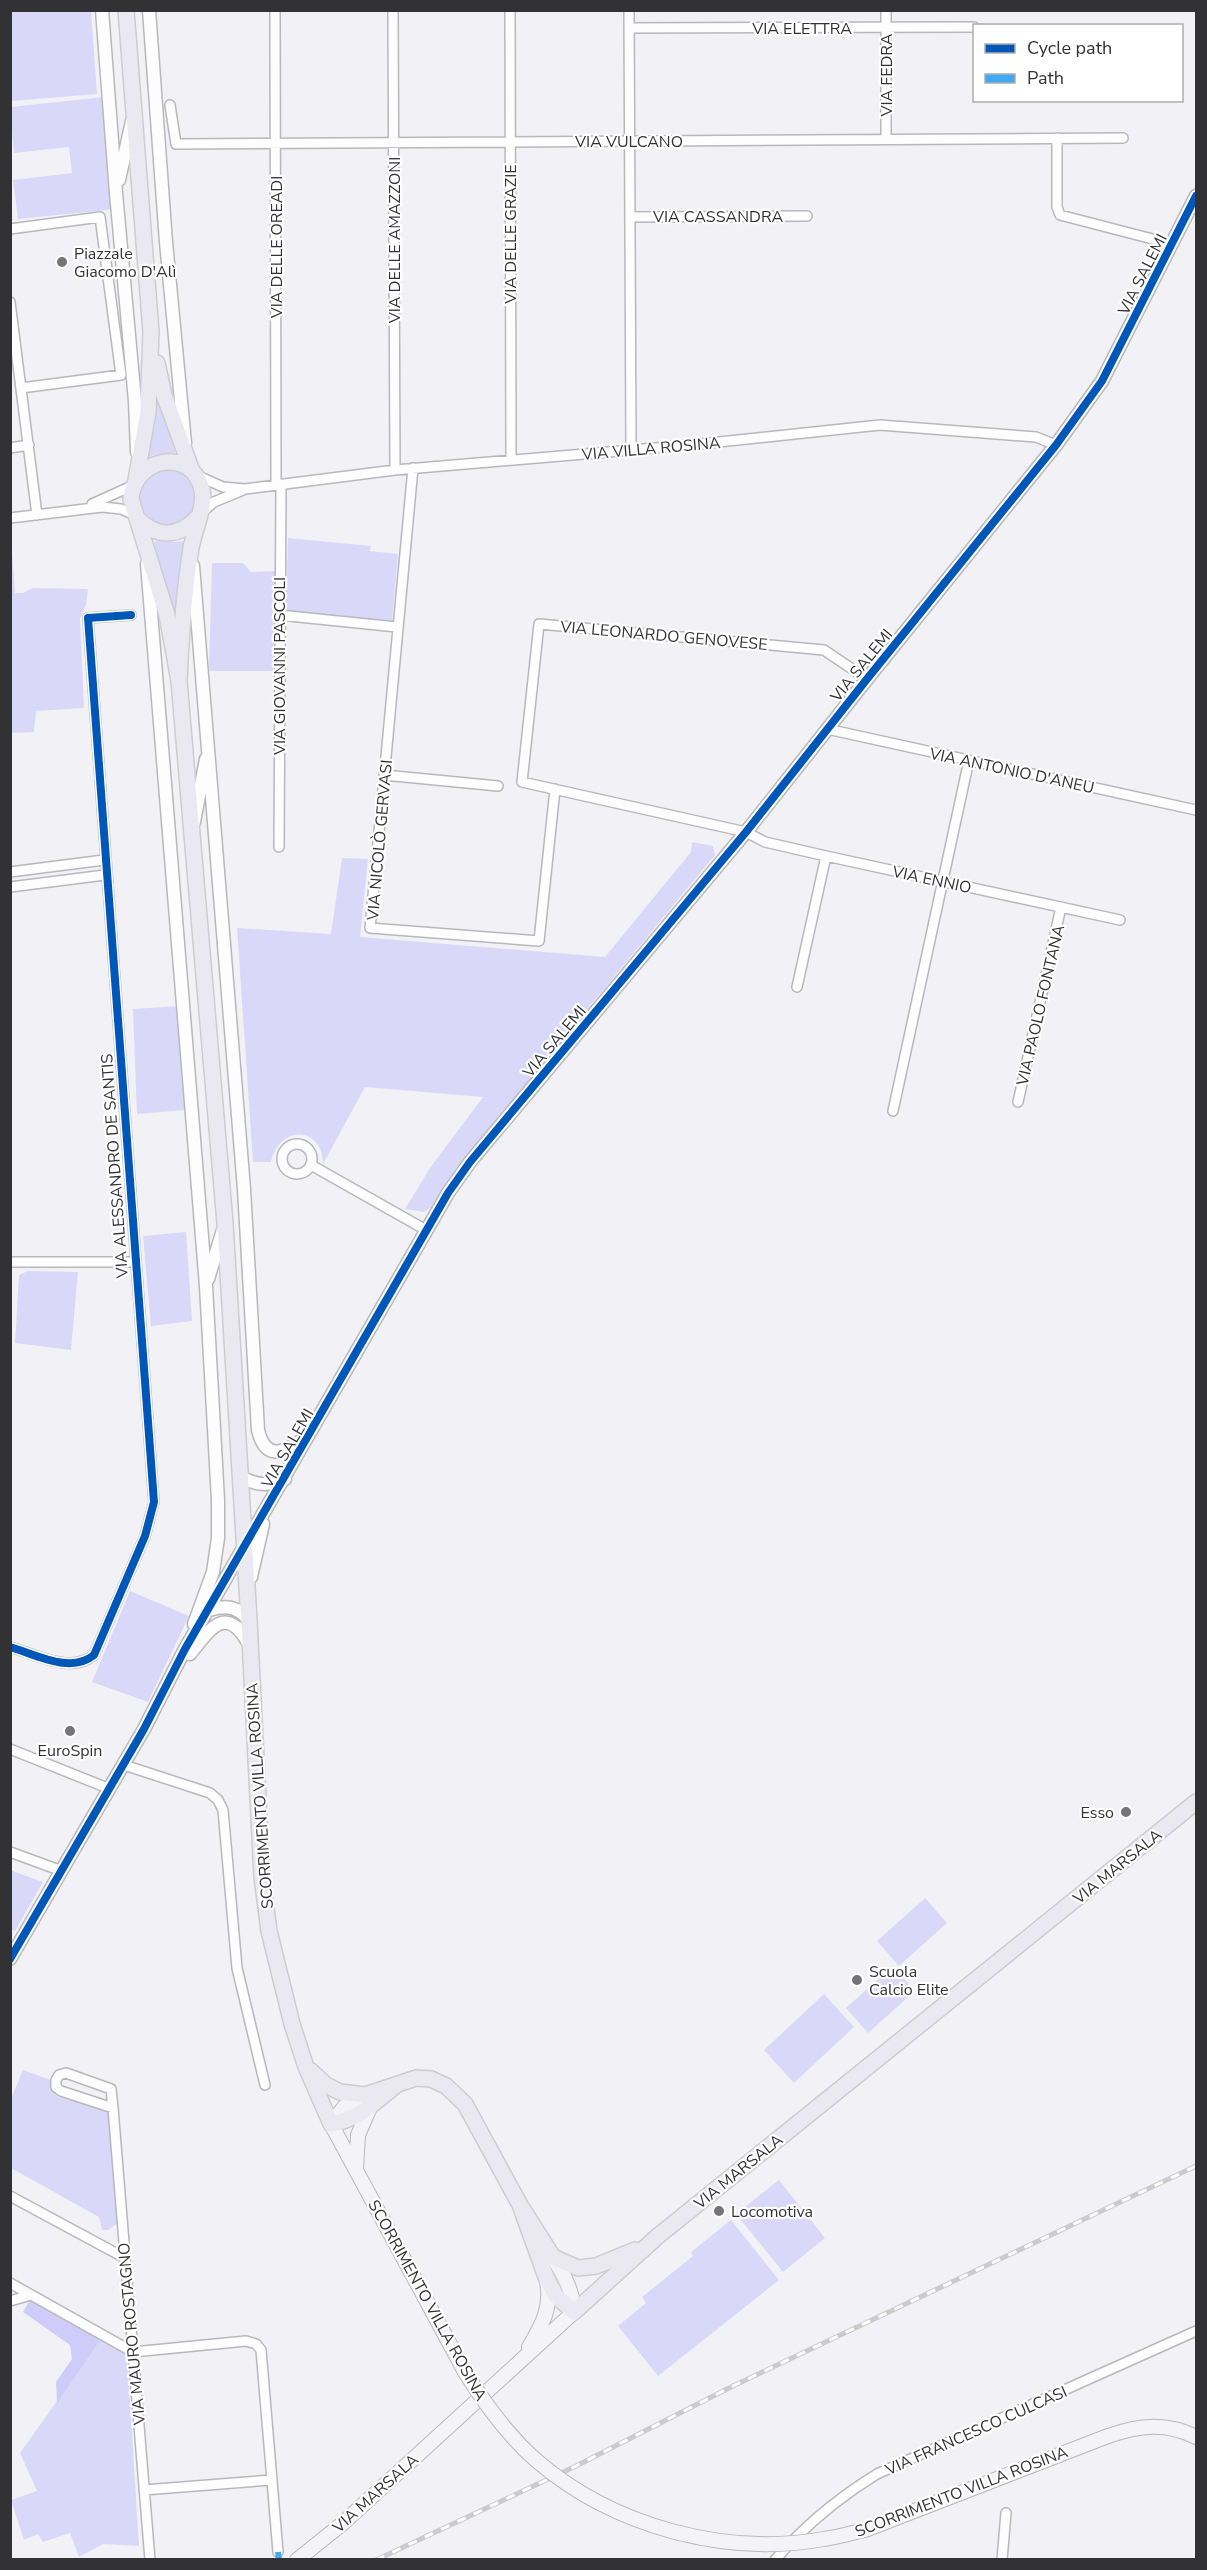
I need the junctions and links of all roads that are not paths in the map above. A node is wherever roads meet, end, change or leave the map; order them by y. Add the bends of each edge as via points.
1 (102, 10) edge
2 (126, 10) edge
3 (148, 10) edge
4 (275, 10) edge
5 (393, 10) edge
6 (510, 10) edge
7 (629, 10) edge
8 (886, 10) edge
9 (973, 27) edge
10 (629, 28) junction
11 (886, 28) junction
12 (170, 105) dead end
13 (134, 111) junction
14 (1057, 138) junction
15 (1123, 138) dead end
16 (886, 139) junction
17 (629, 141) junction
18 (510, 142) junction
19 (393, 143) junction
20 (275, 144) junction
21 (116, 193) junction
22 (1197, 196) edge
23 (807, 216) dead end
24 (630, 217) junction
25 (10, 229) edge
26 (1172, 244) junction
27 (10, 302) edge
28 (151, 332) junction
29 (21, 388) junction
30 (29, 445) junction
31 (1056, 445) junction
32 (10, 448) edge
33 (631, 450) junction
34 (186, 456) junction
35 (511, 459) junction
36 (413, 468) junction
37 (395, 470) junction
38 (193, 472) junction
39 (135, 480) junction
40 (279, 484) junction
41 (245, 489) junction
42 (82, 508) junction
43 (37, 515) junction
44 (198, 516) junction
45 (10, 518) edge
46 (138, 518) junction
47 (145, 539) junction
48 (191, 549) junction
49 (131, 615) dead end
50 (279, 615) junction
51 (397, 627) junction
52 (867, 678) junction
53 (179, 681) junction
54 (827, 729) junction
55 (209, 745) junction
56 (969, 760) junction
57 (384, 775) junction
58 (522, 782) joint
59 (498, 786) dead end
60 (555, 789) junction
61 (1197, 810) edge
62 (192, 832) junction
63 (746, 832) junction
64 (279, 847) dead end
65 (826, 856) junction
66 (104, 861) junction
67 (10, 872) edge
68 (105, 875) junction
69 (943, 882) junction
70 (10, 887) edge
71 (1061, 907) junction
72 (1120, 920) dead end
73 (797, 987) dead end
74 (1018, 1102) dead end
75 (893, 1111) dead end
76 (311, 1165) dead end
77 (225, 1223) junction
78 (426, 1230) junction
79 (10, 1262) edge
80 (135, 1262) junction
81 (206, 1286) junction
82 (310, 1434) junction
83 (240, 1476) junction
84 (285, 1479) junction
85 (271, 1503) junction
86 (244, 1548) junction
87 (209, 1610) junction
88 (248, 1613) junction
89 (10, 1647) edge
90 (250, 1647) junction
91 (185, 1649) junction
92 (174, 1674) junction
93 (10, 1749) edge
94 (124, 1765) junction
95 (110, 1789) junction
96 (1197, 1802) edge
97 (10, 1852) edge
98 (62, 1871) junction
99 (10, 1959) edge
100 (306, 2067) junction
101 (265, 2085) dead end
102 (368, 2100) junction
103 (113, 2108) junction
104 (331, 2124) junction
105 (356, 2171) junction
106 (10, 2196) edge
107 (520, 2205) junction
108 (658, 2236) junction
109 (553, 2257) junction
110 (125, 2258) junction
111 (546, 2277) junction
112 (10, 2283) edge
113 (32, 2295) junction
114 (10, 2301) edge
115 (574, 2312) junction
116 (1197, 2331) edge
117 (133, 2352) junction
118 (523, 2358) junction
119 (1197, 2437) edge
120 (271, 2480) junction
121 (144, 2490) junction
122 (1006, 2513) dead end
123 (278, 2552) dead end
124 (150, 2559) edge
125 (297, 2559) edge
126 (775, 2559) edge
127 (1002, 2559) edge

1 - 21 street
2 - 13 main road
3 - 34 street
4 - 20 street, VIA DELLE OREADI
5 - 19 street, VIA DELLE AMAZZONI
6 - 18 street, VIA DELLE GRAZIE
7 - 10 street
8 - 11 street, VIA FEDRA
9 - 11 street, VIA ELETTRA
10 - 11 street, VIA ELETTRA
10 - 17 street
11 - 16 street, VIA FEDRA
12 - 20 street, VIA VULCANO via 176,144
13 - 21 street
13 - 28 main road
14 - 15 street, VIA VULCANO
14 - 16 street, VIA VULCANO
14 - 26 street via 1060,215
16 - 17 street, VIA VULCANO
17 - 18 street, VIA VULCANO
17 - 24 street
18 - 19 street, VIA VULCANO
18 - 35 street, VIA DELLE GRAZIE
19 - 20 street, VIA VULCANO
19 - 37 street, VIA DELLE AMAZZONI
20 - 40 street, VIA DELLE OREADI
21 - 39 street via 135,401
22 - 26 street, VIA SALEMI
23 - 24 street, VIA CASSANDRA
24 - 33 street
25 - 29 street via 100,217 121,375
26 - 31 street, VIA SALEMI via 1102,381
27 - 29 street
28 - 34 main road via 164,396
28 - 39 main road via 148,412
29 - 30 street
30 - 32 street
30 - 43 street
31 - 33 street, VIA VILLA ROSINA via 1036,437 880,425
31 - 52 street, VIA SALEMI
33 - 35 street, VIA VILLA ROSINA
34 - 38 main road
35 - 36 street, VIA VILLA ROSINA
36 - 37 street, VIA VILLA ROSINA
36 - 51 street, VIA NICOLÒ GERVASI
37 - 40 street, VIA VILLA ROSINA
38 - 39 main road via 177,463 160,462 145,469
38 - 41 street, VIA VILLA ROSINA via 223,487
38 - 44 main road via 202,489
39 - 42 street
39 - 46 main road via 131,499
40 - 41 street, VIA VILLA ROSINA
40 - 50 street, VIA GIOVANNI PASCOLI
41 - 44 street, VIA VILLA ROSINA via 214,502
42 - 43 street
42 - 46 street via 120,509
43 - 45 street
44 - 46 main road via 180,532 168,534 157,532
44 - 48 main road
46 - 47 main road
47 - 53 main road
47 - 81 street
48 - 53 main road via 181,623
48 - 55 street
49 - 66 street, VIA ALESSANDRO DE SANTIS via 88,618
50 - 51 street
50 - 64 street, VIA GIOVANNI PASCOLI
51 - 57 street, VIA NICOLÒ GERVASI
52 - 54 street, VIA SALEMI
52 - 58 street, VIA LEONARDO GENOVESE via 824,650 539,624
53 - 62 main road, SCORRIMENTO VILLA ROSINA
54 - 56 street, VIA ANTONIO D'ANEU
54 - 63 street, VIA SALEMI
55 - 62 street
55 - 82 street via 244,1190 258,1430 261,1442 279,1452 289,1450
56 - 61 street, VIA ANTONIO D'ANEU
56 - 69 street
57 - 59 street
57 - 60 street, VIA NICOLÒ GERVASI via 370,928 539,941
58 - 60 street, VIA ENNIO
60 - 63 street, VIA ENNIO
62 - 77 main road, SCORRIMENTO VILLA ROSINA
63 - 65 street, VIA ENNIO via 765,842
63 - 78 street, VIA SALEMI via 470,1162
65 - 69 street, VIA ENNIO
65 - 73 street
66 - 67 street
66 - 68 street, VIA ALESSANDRO DE SANTIS
68 - 70 street
68 - 80 street, VIA ALESSANDRO DE SANTIS
69 - 71 street, VIA ENNIO
69 - 75 street
71 - 72 street, VIA ENNIO
71 - 74 street, VIA PAOLO FONTANA
76 - 78 street
77 - 81 street
77 - 83 main road, SCORRIMENTO VILLA ROSINA
78 - 82 street, VIA SALEMI
79 - 80 street
80 - 89 street, VIA ALESSANDRO DE SANTIS via 153,1502 145,1536 94,1655 77,1665 65,1664
81 - 91 street via 218,1538 213,1572
82 - 84 street, VIA SALEMI
83 - 84 street via 268,1485
83 - 86 main road, SCORRIMENTO VILLA ROSINA
84 - 85 street, VIA SALEMI
85 - 86 street, VIA SALEMI
85 - 88 street via 256,1547
86 - 87 street, VIA SALEMI
86 - 88 main road, SCORRIMENTO VILLA ROSINA
87 - 88 street via 228,1606
87 - 91 street, VIA SALEMI
88 - 90 main road, SCORRIMENTO VILLA ROSINA
90 - 92 street via 237,1626 220,1623
90 - 100 main road, SCORRIMENTO VILLA ROSINA via 267,1920
91 - 92 street, VIA SALEMI
92 - 94 street, VIA SALEMI
93 - 95 street
94 - 95 street, VIA SALEMI
94 - 101 street via 210,1793 223,1810 237,1968
95 - 98 street, VIA SALEMI
96 - 108 main road, VIA MARSALA
97 - 98 street
98 - 99 street, VIA SALEMI
100 - 102 main road via 339,2092
100 - 104 main road, SCORRIMENTO VILLA ROSINA
102 - 104 main road via 344,2122
102 - 105 main road via 358,2135
102 - 107 main road via 406,2080 431,2079 456,2092
103 - 103 street via 111,2089 66,2073 56,2080 61,2091
103 - 110 street, VIA MAURO ROSTAGNO
104 - 105 main road, SCORRIMENTO VILLA ROSINA
105 - 119 main road, SCORRIMENTO VILLA ROSINA, bridge via 465,2372 515,2440 590,2498 671,2530 744,2543 824,2539 865,2530 1108,2436 1151,2425
106 - 110 street
107 - 109 main road
107 - 111 main road
108 - 109 main road via 620,2258 596,2266 578,2268
108 - 115 main road, VIA MARSALA
109 - 115 main road via 567,2281
110 - 117 street, VIA MAURO ROSTAGNO
111 - 115 main road via 556,2296
111 - 118 main road via 548,2312
112 - 113 street
113 - 114 street
113 - 117 street
115 - 118 main road, VIA MARSALA
116 - 126 street, VIA FRANCESCO CULCASI via 877,2474 843,2494
117 - 120 street via 246,2341 256,2344 261,2350
117 - 121 street, VIA MAURO ROSTAGNO
118 - 125 main road, VIA MARSALA via 342,2524
120 - 121 street
120 - 123 street
121 - 124 street, VIA MAURO ROSTAGNO
122 - 127 street

